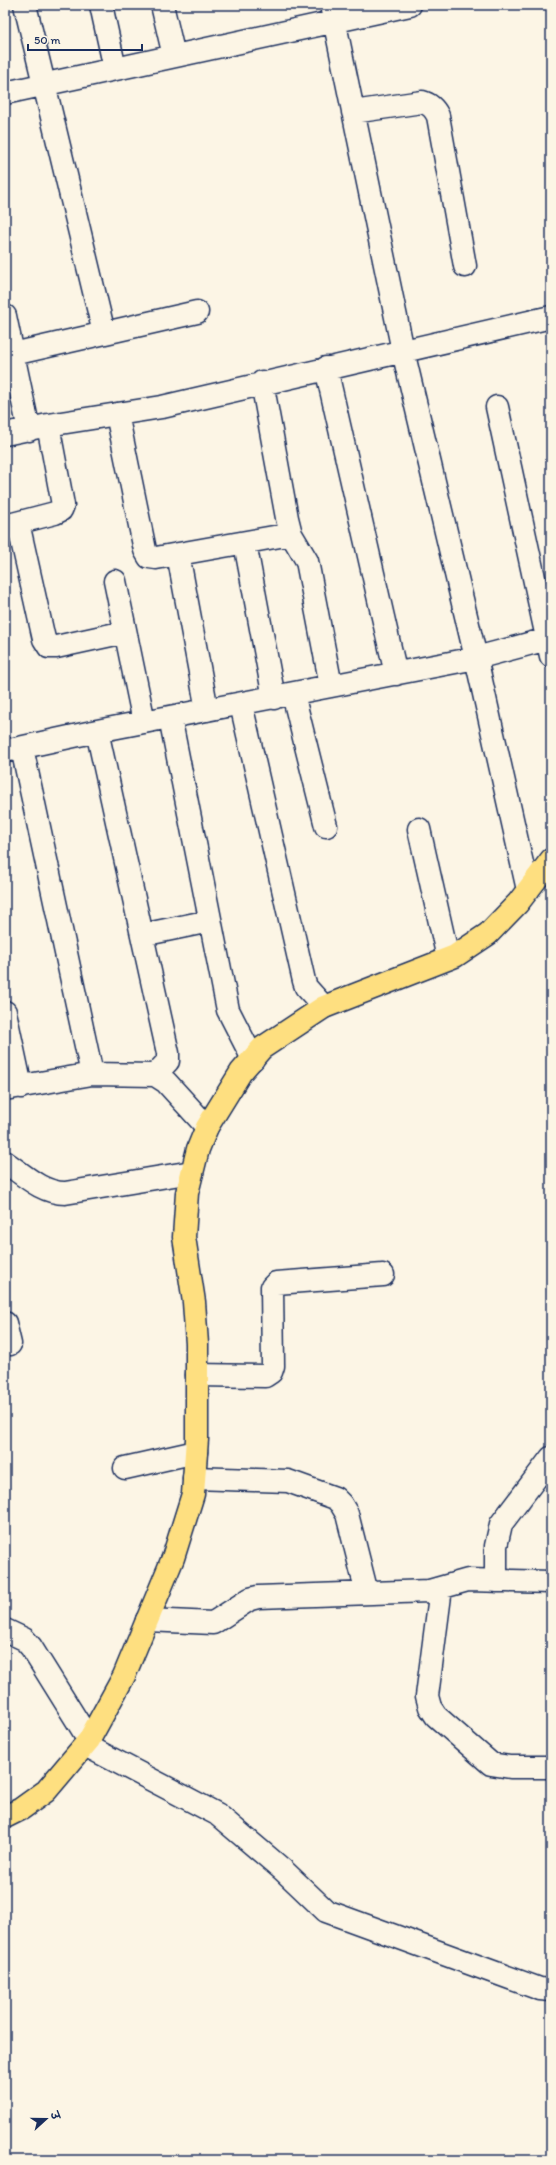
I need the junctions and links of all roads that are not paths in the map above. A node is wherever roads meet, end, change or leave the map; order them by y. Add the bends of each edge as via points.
1 (24, 5) edge
2 (101, 5) edge
3 (162, 5) edge
4 (410, 5) edge
5 (333, 14) edge
6 (174, 56) junction
7 (115, 69) junction
8 (44, 84) junction
9 (5, 92) edge
10 (353, 112) junction
11 (465, 266) dead end
12 (197, 312) dead end
13 (5, 316) edge
14 (551, 317) edge
15 (104, 333) junction
16 (403, 351) junction
17 (13, 354) junction
18 (326, 368) junction
19 (262, 382) junction
20 (497, 407) dead end
21 (117, 414) junction
22 (39, 427) junction
23 (5, 434) edge
24 (12, 525) edge
25 (291, 534) junction
26 (245, 543) junction
27 (178, 554) junction
28 (115, 581) dead end
29 (125, 632) junction
30 (550, 644) edge
31 (476, 658) junction
32 (396, 674) junction
33 (331, 686) junction
34 (284, 696) junction
35 (241, 704) junction
36 (207, 710) junction
37 (170, 717) junction
38 (144, 722) junction
39 (97, 731) junction
40 (14, 749) edge
41 (326, 826) dead end
42 (419, 829) dead end
43 (551, 860) edge
44 (528, 890) junction
45 (210, 921) junction
46 (142, 935) junction
47 (448, 958) junction
48 (324, 1007) junction
49 (5, 1012) edge
50 (253, 1059) junction
51 (92, 1074) junction
52 (155, 1075) junction
53 (13, 1088) edge
54 (207, 1127) junction
55 (5, 1162) edge
56 (192, 1172) junction
57 (384, 1275) dead end
58 (5, 1323) edge
59 (10, 1344) dead end
60 (197, 1375) junction
61 (196, 1452) junction
62 (551, 1458) edge
63 (125, 1468) dead end
64 (194, 1478) junction
65 (496, 1581) junction
66 (550, 1582) edge
67 (441, 1588) junction
68 (367, 1593) junction
69 (147, 1620) junction
70 (5, 1630) edge
71 (87, 1742) junction
72 (551, 1767) edge
73 (5, 1817) edge
74 (550, 1991) edge

1 - 8 street
2 - 7 street
3 - 6 street
4 - 5 street
5 - 6 street
5 - 10 street
6 - 7 street
7 - 8 street
8 - 9 street
8 - 15 street
10 - 11 street via 422,102 434,108 438,116
10 - 16 street
12 - 15 street
13 - 17 street
14 - 16 street
15 - 17 street
16 - 18 street
16 - 31 street
17 - 22 street
18 - 19 street
18 - 32 street
19 - 21 street via 162,407
19 - 25 street
20 - 30 street
21 - 22 street
21 - 27 street via 145,550 149,557 156,558
22 - 23 street
22 - 24 street via 63,505 61,510 55,513
24 - 29 street via 44,639 49,647
25 - 26 street
25 - 33 street via 307,561
26 - 27 street
26 - 34 street
27 - 36 street
28 - 29 street
29 - 38 street
30 - 31 street
31 - 32 street
31 - 44 street
32 - 33 street
33 - 34 street
34 - 35 street
34 - 41 street
35 - 36 street
35 - 48 street via 304,981 306,987
36 - 37 street
37 - 38 street
37 - 45 street
38 - 39 street
39 - 40 street
39 - 46 street
40 - 51 street
42 - 47 street
43 - 44 main road
44 - 47 main road via 488,934
45 - 46 street
45 - 50 street via 228,1010
46 - 52 street via 168,1053 168,1061
47 - 48 main road
48 - 50 main road via 262,1048
49 - 53 street
50 - 54 main road via 241,1072
51 - 52 street
51 - 53 street
52 - 54 street via 166,1082
54 - 56 main road
55 - 56 street via 53,1193
56 - 60 main road via 187,1193 184,1237 194,1302
57 - 60 street via 276,1283 272,1287 271,1372 265,1376
58 - 59 street
60 - 61 main road
61 - 63 street
61 - 64 main road
62 - 65 street via 501,1524 496,1546
64 - 68 street via 288,1481 335,1498 346,1514
64 - 69 main road via 193,1494 173,1558
65 - 66 street
65 - 67 street via 468,1580
67 - 68 street via 429,1591
67 - 72 street via 427,1696 430,1707 436,1716 491,1764 510,1767
68 - 69 street via 250,1599 213,1623
69 - 71 main road via 124,1676
70 - 71 street via 24,1639 31,1647
71 - 73 main road via 46,1791
71 - 74 street via 217,1814 326,1911

